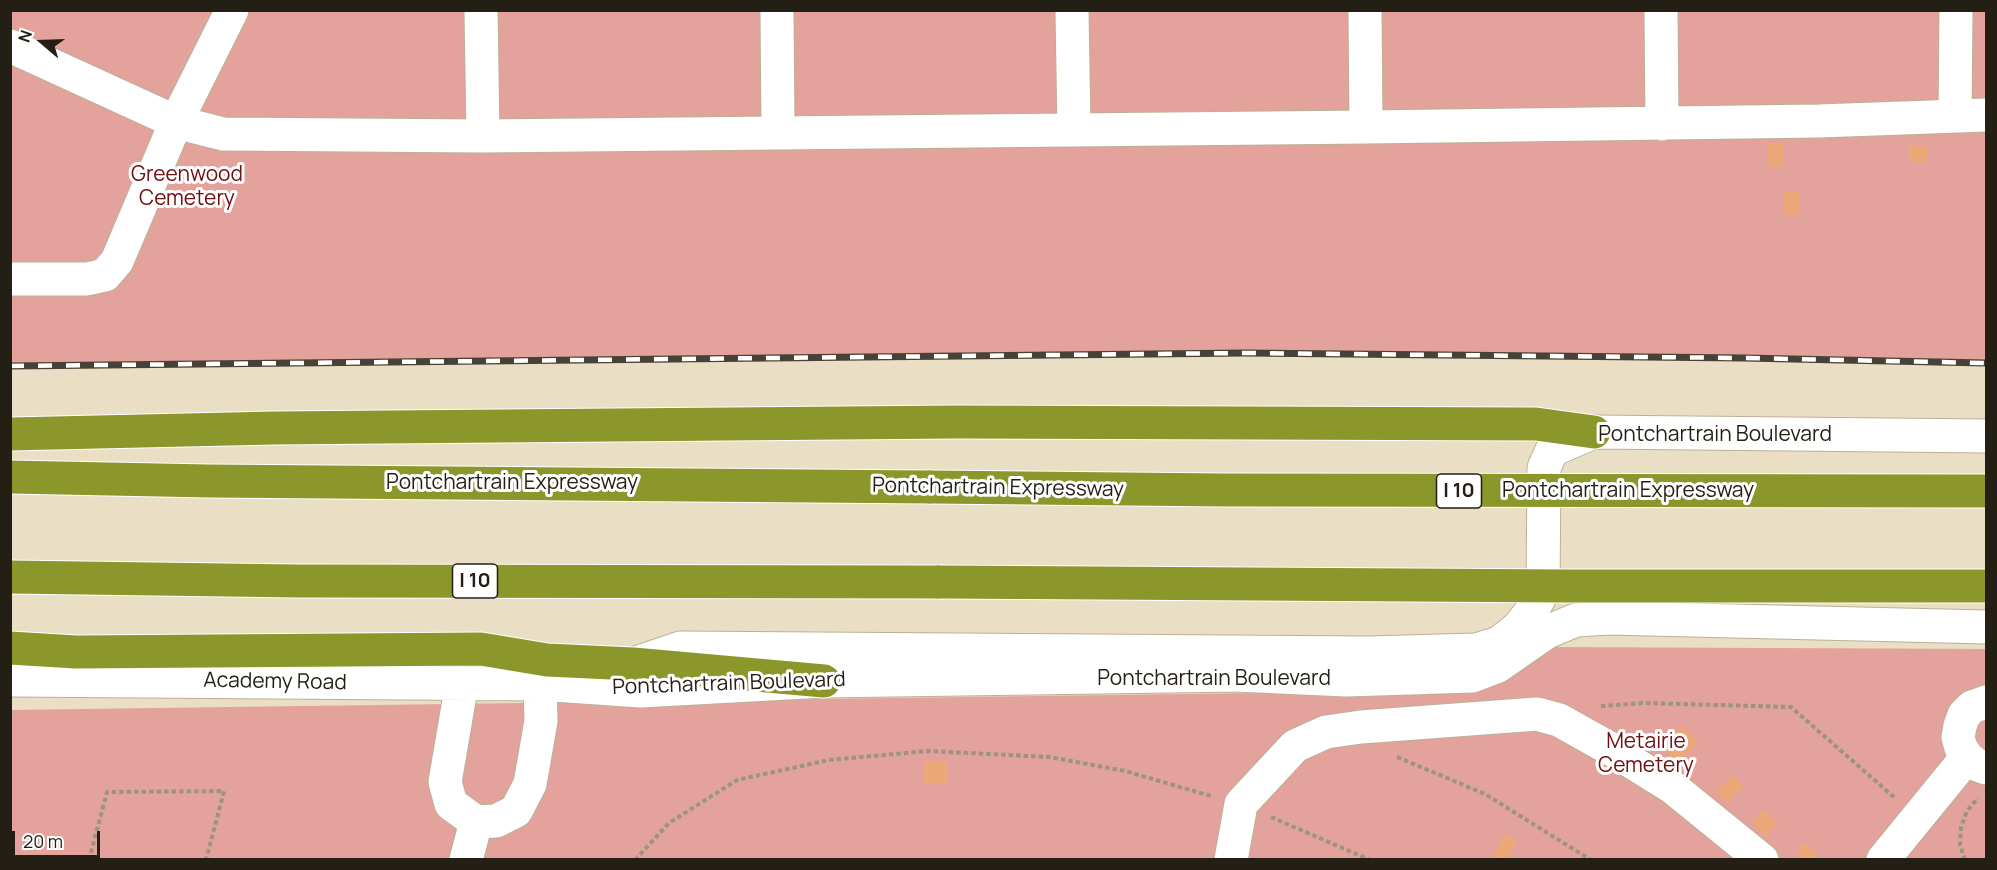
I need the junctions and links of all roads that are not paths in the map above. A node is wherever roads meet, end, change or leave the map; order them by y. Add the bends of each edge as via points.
1 (232, 10) edge
2 (481, 10) edge
3 (777, 10) edge
4 (1072, 10) edge
5 (1365, 10) edge
6 (1661, 10) edge
7 (1956, 10) edge
8 (10, 46) edge
9 (1971, 116) edge
10 (176, 122) junction
11 (1662, 124) junction
12 (1366, 127) junction
13 (1074, 129) junction
14 (778, 132) junction
15 (483, 136) junction
16 (10, 279) edge
17 (1594, 432) junction
18 (10, 434) edge
19 (1986, 436) edge
20 (10, 477) edge
21 (1986, 492) edge
22 (10, 577) edge
23 (1986, 586) edge
24 (1543, 591) junction
25 (1576, 620) junction
26 (1986, 627) edge
27 (10, 648) edge
28 (633, 664) junction
29 (10, 680) edge
30 (824, 681) junction
31 (462, 684) junction
32 (540, 684) junction
33 (1986, 702) edge
34 (1976, 763) edge
35 (476, 822) junction
36 (1892, 856) edge
37 (466, 860) edge
38 (1231, 860) edge
39 (1762, 860) edge

1 - 10 street
2 - 15 street
3 - 14 street
4 - 13 street
5 - 12 street
6 - 11 street
7 - 9 street
8 - 10 street
9 - 11 street
10 - 15 street via 223,134
10 - 16 street via 117,261 105,275 87,279
11 - 12 street
12 - 13 street
13 - 14 street
14 - 15 street
17 - 18 highway via 1536,424 944,422
17 - 19 street, Pontchartrain Boulevard
17 - 24 street, Pontchartrain Boulevard via 1552,450 1544,468
20 - 21 highway, Pontchartrain Expressway / I 10, bridge via 1225,490
22 - 23 highway, I 10, bridge
24 - 25 street via 1552,605
24 - 28 street, Pontchartrain Boulevard via 1518,628 1499,643 1476,650 1369,653 680,648
25 - 26 street, Pontchartrain Boulevard
25 - 30 street, Pontchartrain Boulevard via 1548,632 1498,666 1472,676 1346,680 1236,675
27 - 28 highway via 76,652 481,650 547,660
28 - 30 highway
28 - 32 street, Pontchartrain Boulevard
29 - 31 street, Academy Road
30 - 32 street, Pontchartrain Boulevard via 640,691
31 - 32 street, Academy Road
31 - 35 street via 445,782 451,804
32 - 35 street via 541,721 530,784 516,811 496,821
33 - 34 street via 1964,715 1958,737 1961,748
34 - 36 street via 1916,817
35 - 37 street
38 - 39 street via 1242,804 1295,746 1326,732 1537,714 1559,720 1672,787

